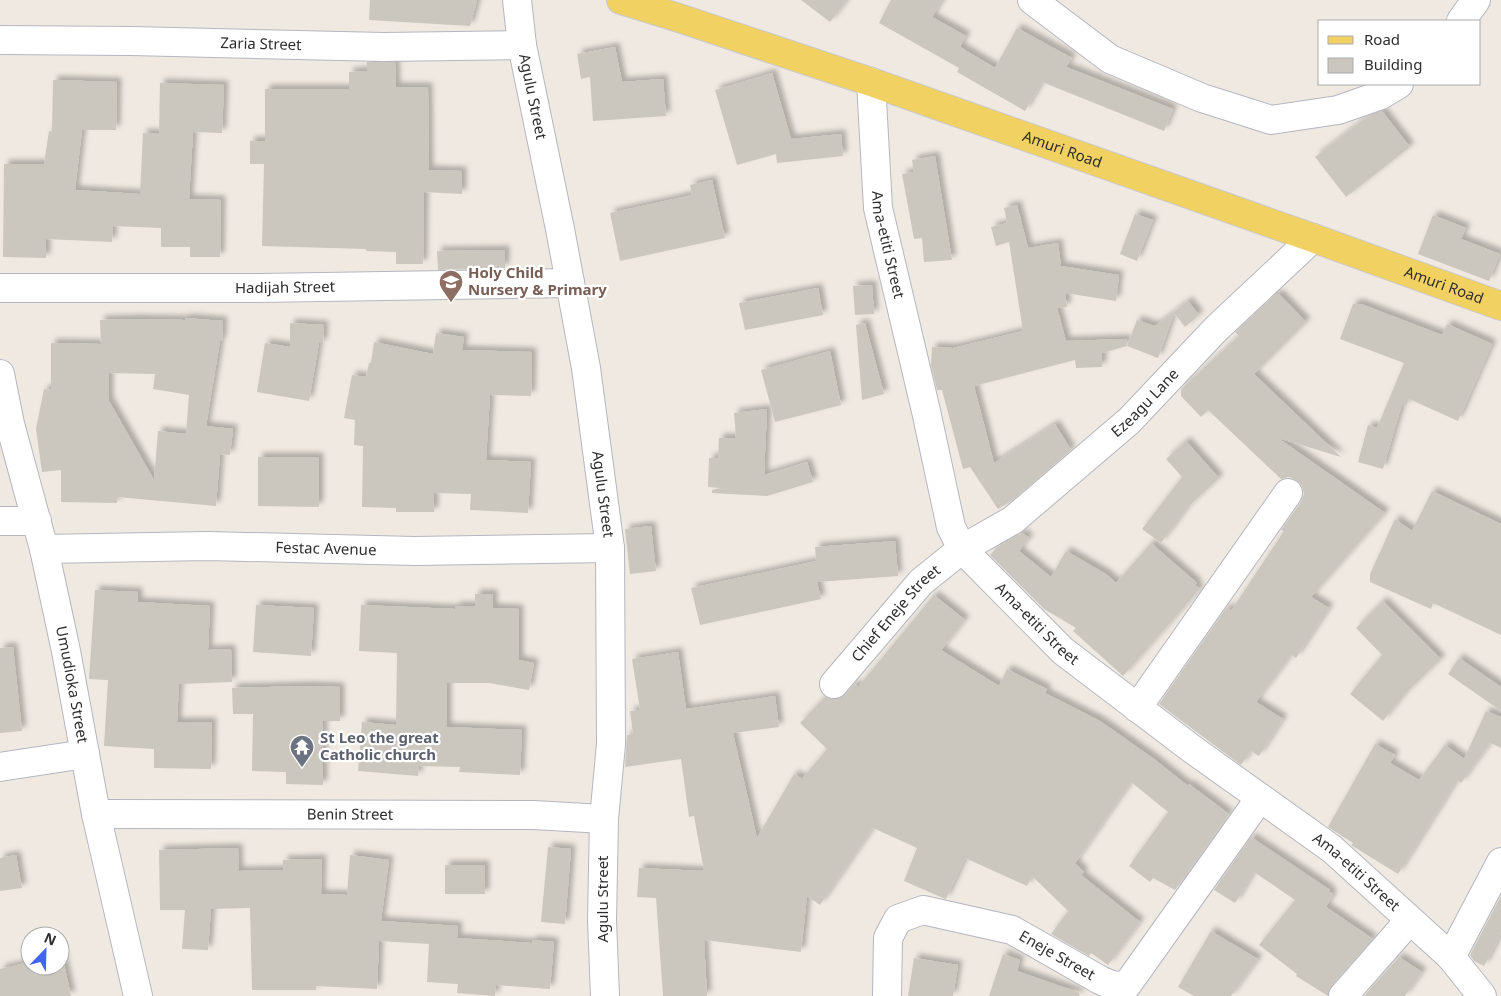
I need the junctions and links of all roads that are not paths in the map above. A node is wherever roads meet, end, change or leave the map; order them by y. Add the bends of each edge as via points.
1 (517, 0) edge
2 (621, 0) edge
3 (1032, 0) edge
4 (1476, 0) edge
5 (1462, 20) edge
6 (0, 40) edge
7 (522, 45) junction
8 (871, 82) junction
9 (1397, 85) edge
10 (1313, 238) junction
11 (570, 283) junction
12 (0, 288) edge
13 (1501, 306) edge
14 (0, 374) edge
15 (1288, 493) dead end
16 (0, 521) edge
17 (37, 521) junction
18 (610, 548) junction
19 (44, 549) junction
20 (962, 550) junction
21 (834, 684) dead end
22 (1137, 708) junction
23 (85, 754) junction
24 (0, 767) edge
25 (1260, 798) junction
26 (96, 814) junction
27 (604, 819) junction
28 (1501, 862) edge
29 (1409, 921) junction
30 (1451, 957) junction
31 (138, 996) edge
32 (605, 996) edge
33 (886, 996) edge
34 (1343, 996) edge
35 (1482, 996) edge

1 - 7 street, Agulu Street
2 - 8 main road, Amuri Road
3 - 9 street via 1110,59 1202,98 1271,120 1338,110 1380,95
4 - 5 street
6 - 7 street, Zaria Street via 384,47
7 - 11 street, Agulu Street
8 - 10 main road, Amuri Road
8 - 20 street, Ama-etiti Street via 878,208 951,527
10 - 13 main road, Amuri Road
10 - 20 street, Ezeagu Lane via 1216,329 1128,421 1014,520
11 - 12 street, Hadijah Street
11 - 18 street, Agulu Street via 586,368
14 - 17 street, Umudioka Street via 10,424
15 - 22 street
16 - 17 street
17 - 19 street, Umudioka Street
18 - 19 street, Festac Avenue via 414,551 208,546
18 - 27 street, Agulu Street via 611,744
19 - 23 street, Umudioka Street
20 - 21 street, Chief Eneje Street via 921,582
20 - 22 street, Ama-etiti Street via 1063,651
22 - 25 street, Ama-etiti Street
23 - 24 street
23 - 26 street, Umudioka Street
25 - 29 street, Ama-etiti Street via 1332,850
25 - 33 street, Eneje Street via 1127,985 1114,986 1100,980 1012,930 923,910 898,919 888,938
26 - 27 street, Benin Street via 533,815
26 - 31 street, Umudioka Street
27 - 32 street, Agulu Street via 602,920
28 - 30 street
29 - 30 street, Ama-etiti Street
29 - 34 street
30 - 35 street, Ama-etiti Street

